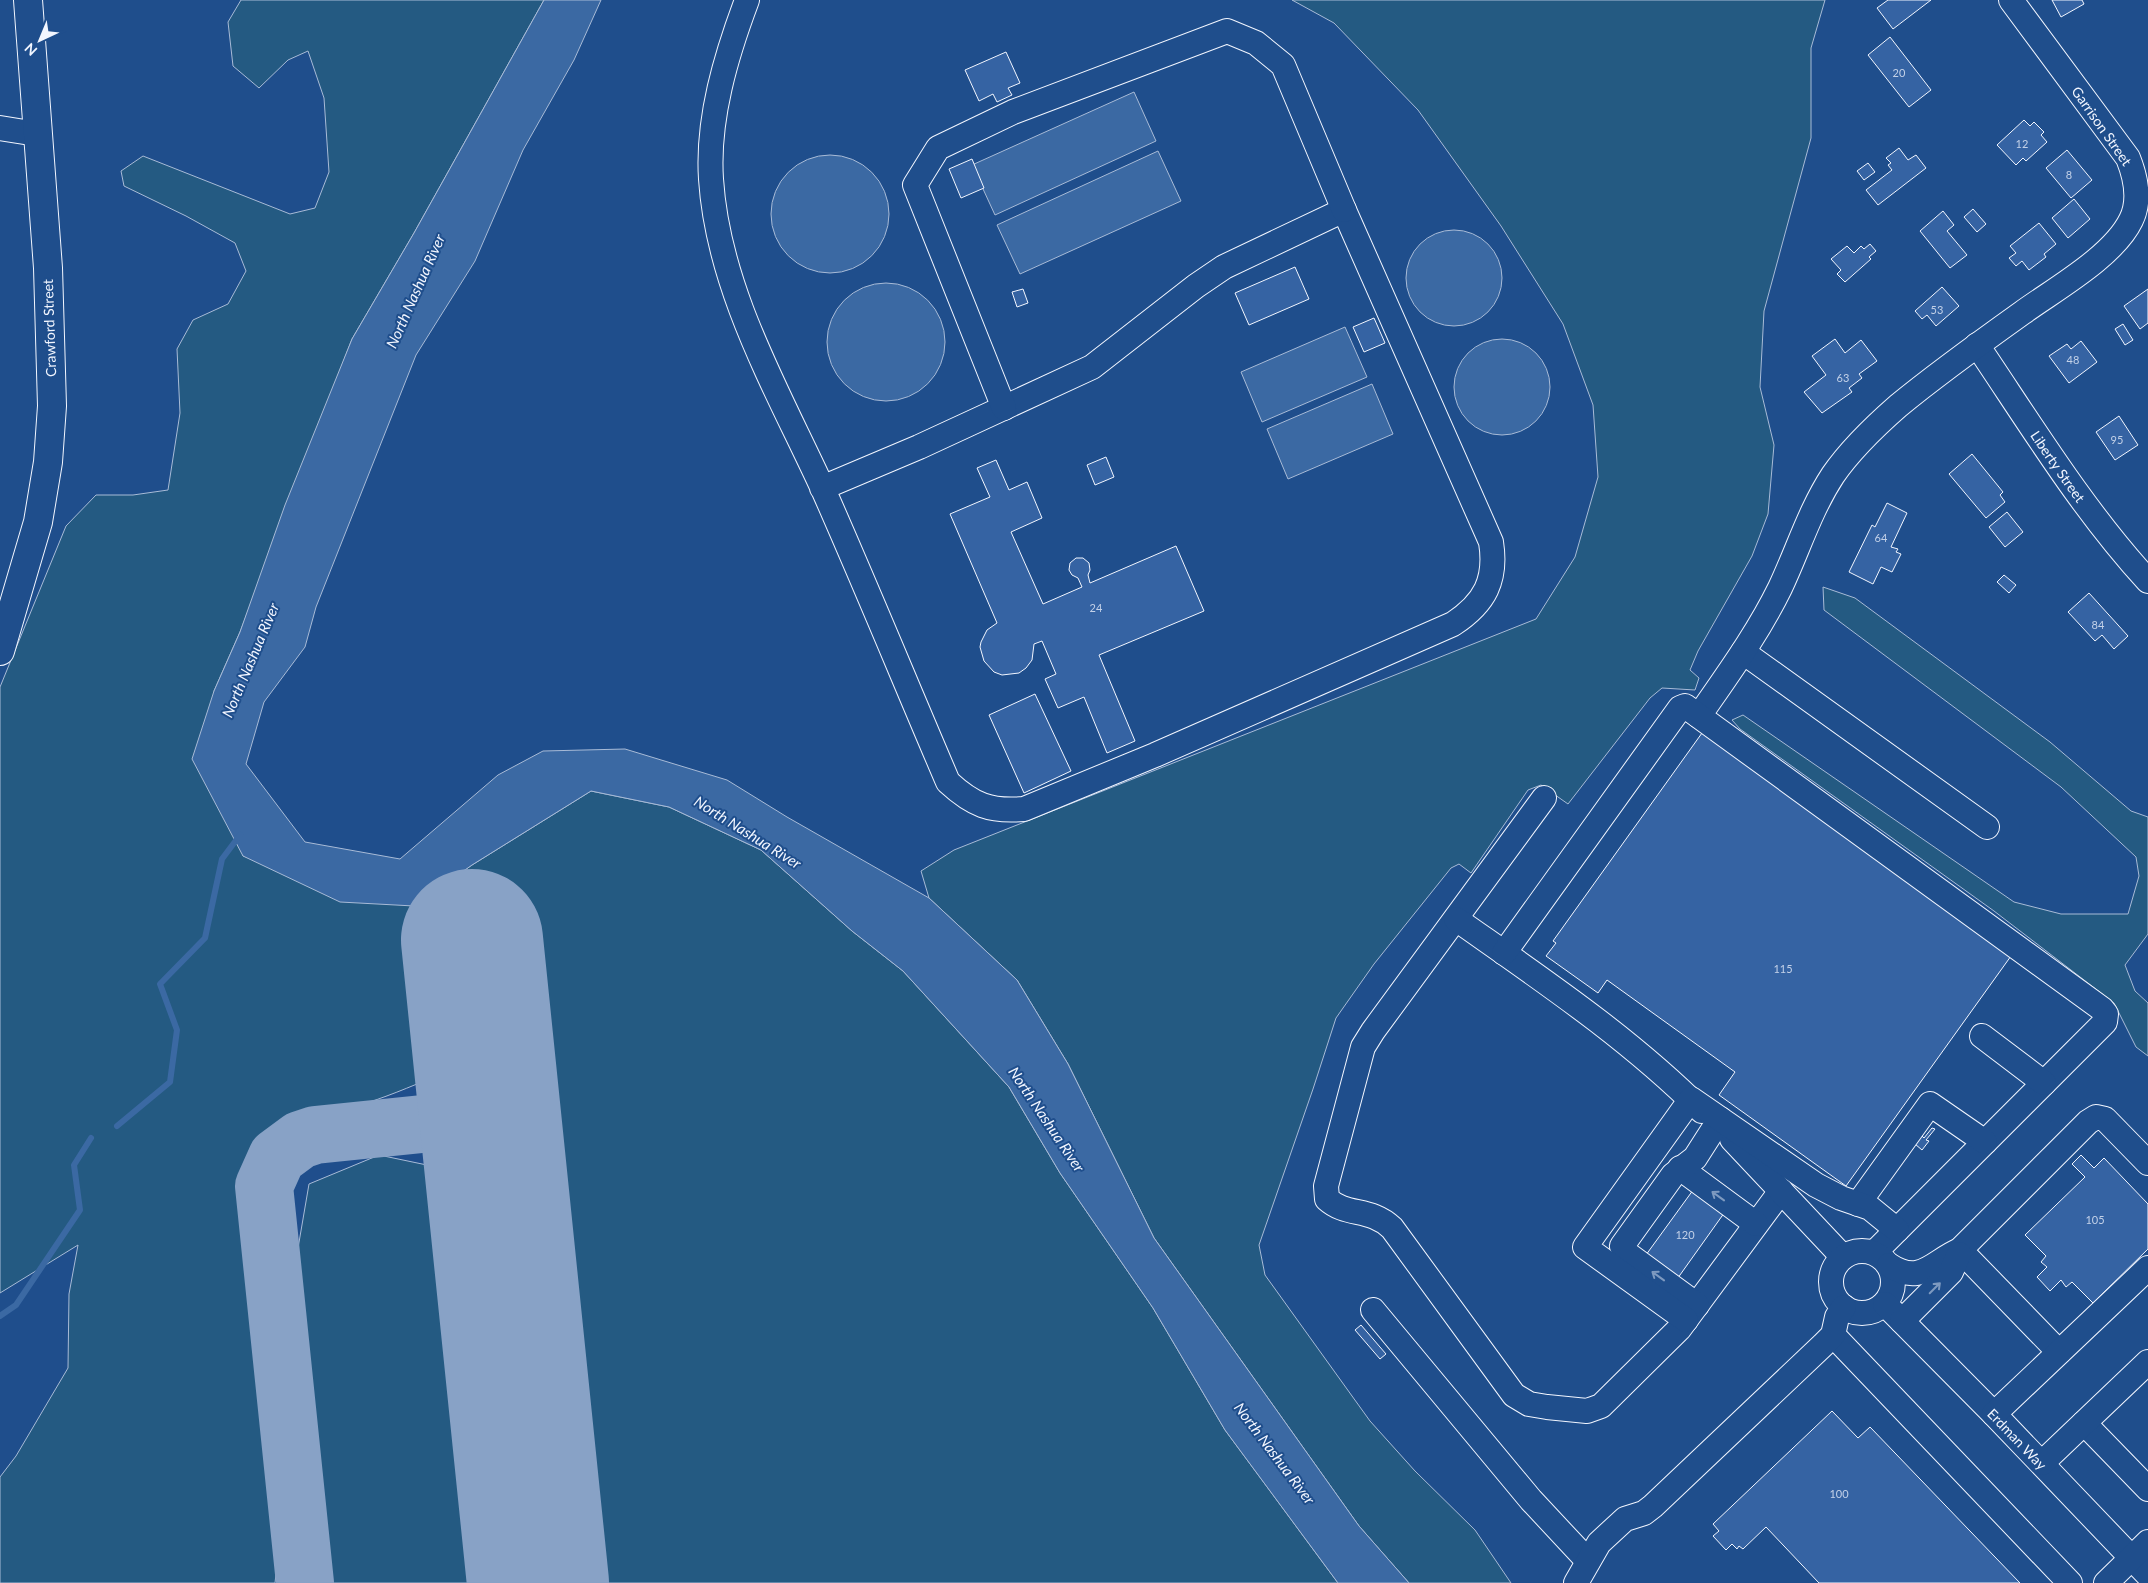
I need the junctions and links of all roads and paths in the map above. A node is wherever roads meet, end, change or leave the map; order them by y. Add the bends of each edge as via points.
1 (28, 0) edge
2 (747, 0) edge
3 (2011, 0) edge
4 (0, 128) edge
5 (37, 134) junction
6 (1344, 210) junction
7 (1976, 345) junction
8 (1004, 408) junction
9 (822, 488) junction
10 (2148, 581) edge
11 (8, 597) edge
12 (0, 651) edge
13 (1743, 652) junction
14 (1699, 716) junction
15 (1544, 798) dead end
16 (1987, 827) dead end
17 (1456, 919) junction
18 (1504, 953) junction
19 (1982, 1036) dead end
20 (2044, 1083) junction
21 (1691, 1099) junction
22 (1719, 1122) junction
23 (1984, 1142) junction
24 (2148, 1163) edge
25 (1680, 1168) junction
26 (1780, 1191) junction
27 (1858, 1204) junction
28 (1756, 1224) junction
29 (1897, 1230) junction
30 (1960, 1250) junction
31 (1842, 1256) junction
32 (1882, 1259) junction
33 (2148, 1268) edge
34 (1885, 1304) junction
35 (1844, 1307) junction
36 (1373, 1310) dead end
37 (1692, 1312) junction
38 (1902, 1321) junction
39 (1833, 1335) junction
40 (2059, 1352) junction
41 (2148, 1362) edge
42 (1994, 1414) junction
43 (2084, 1423) junction
44 (2042, 1463) junction
45 (2148, 1489) edge
46 (2143, 1558) edge
47 (1588, 1561) junction
48 (1576, 1583) edge
49 (2070, 1583) edge
50 (2106, 1583) edge

1 - 5 main road, Crawford Street
2 - 9 street via 721,85 711,138 711,179 717,227 728,273 742,310
3 - 7 street, Garrison Street via 2128,158 2137,190 2136,206 2123,233 2097,260
4 - 5 street
5 - 11 main road, Crawford Street via 48,268 52,406 48,462 38,522
6 - 8 street via 1224,267 1092,367
6 - 8 street via 1284,64 1256,43 1227,31 1013,112 938,148 915,185
6 - 9 street via 1491,542 1493,573 1488,586 1467,614 1453,624 1059,795 1024,809 1002,811 962,796 948,782
7 - 10 street, Liberty Street via 2083,500
7 - 13 street, Garrison Street via 1898,406 1860,441 1833,475 1780,588
8 - 9 street
11 - 12 main road, Crawford Street
13 - 14 street, Garrison Street
13 - 16 street
14 - 18 street via 1685,706 1680,708
14 - 20 street via 2102,1009 2106,1014 2105,1022
15 - 17 street
17 - 18 street
17 - 37 street via 1373,1031 1364,1048 1326,1186 1327,1199 1339,1207 1378,1217 1392,1228 1507,1388 1529,1404 1595,1410 1670,1339
18 - 21 street via 1607,1026
19 - 20 street
20 - 23 street
21 - 22 street
21 - 37 street via 1585,1247
22 - 25 street via 1696,1158
22 - 26 street
22 - 27 street via 1810,1181
23 - 27 street via 1930,1104
23 - 29 street
24 - 30 street via 2106,1119 2096,1117
28 -> 25 street
37 -> 25 street via 1622,1246
26 - 28 street
26 - 31 street
27 - 29 street via 1877,1212
28 - 37 street
29 - 32 street
30 - 32 street via 1916,1274 1898,1271
38 -> 30 street via 1951,1272
30 - 40 street
31 - 32 street via 1863,1250
31 - 35 street via 1833,1270 1831,1282 1833,1294
32 - 34 street via 1894,1282 1892,1294
33 - 40 street
34 - 35 street via 1863,1314
34 - 38 street, Erdman Way
35 - 39 street via 1837,1317
36 - 47 street via 1531,1500
38 - 42 street, Erdman Way
39 - 47 street via 1653,1506 1619,1523 1599,1542
39 - 49 street
40 - 42 street
41 - 43 street
42 - 44 street, Erdman Way
43 - 44 street
43 - 45 street
44 - 46 street, Erdman Way
46 - 50 street
47 - 48 street

